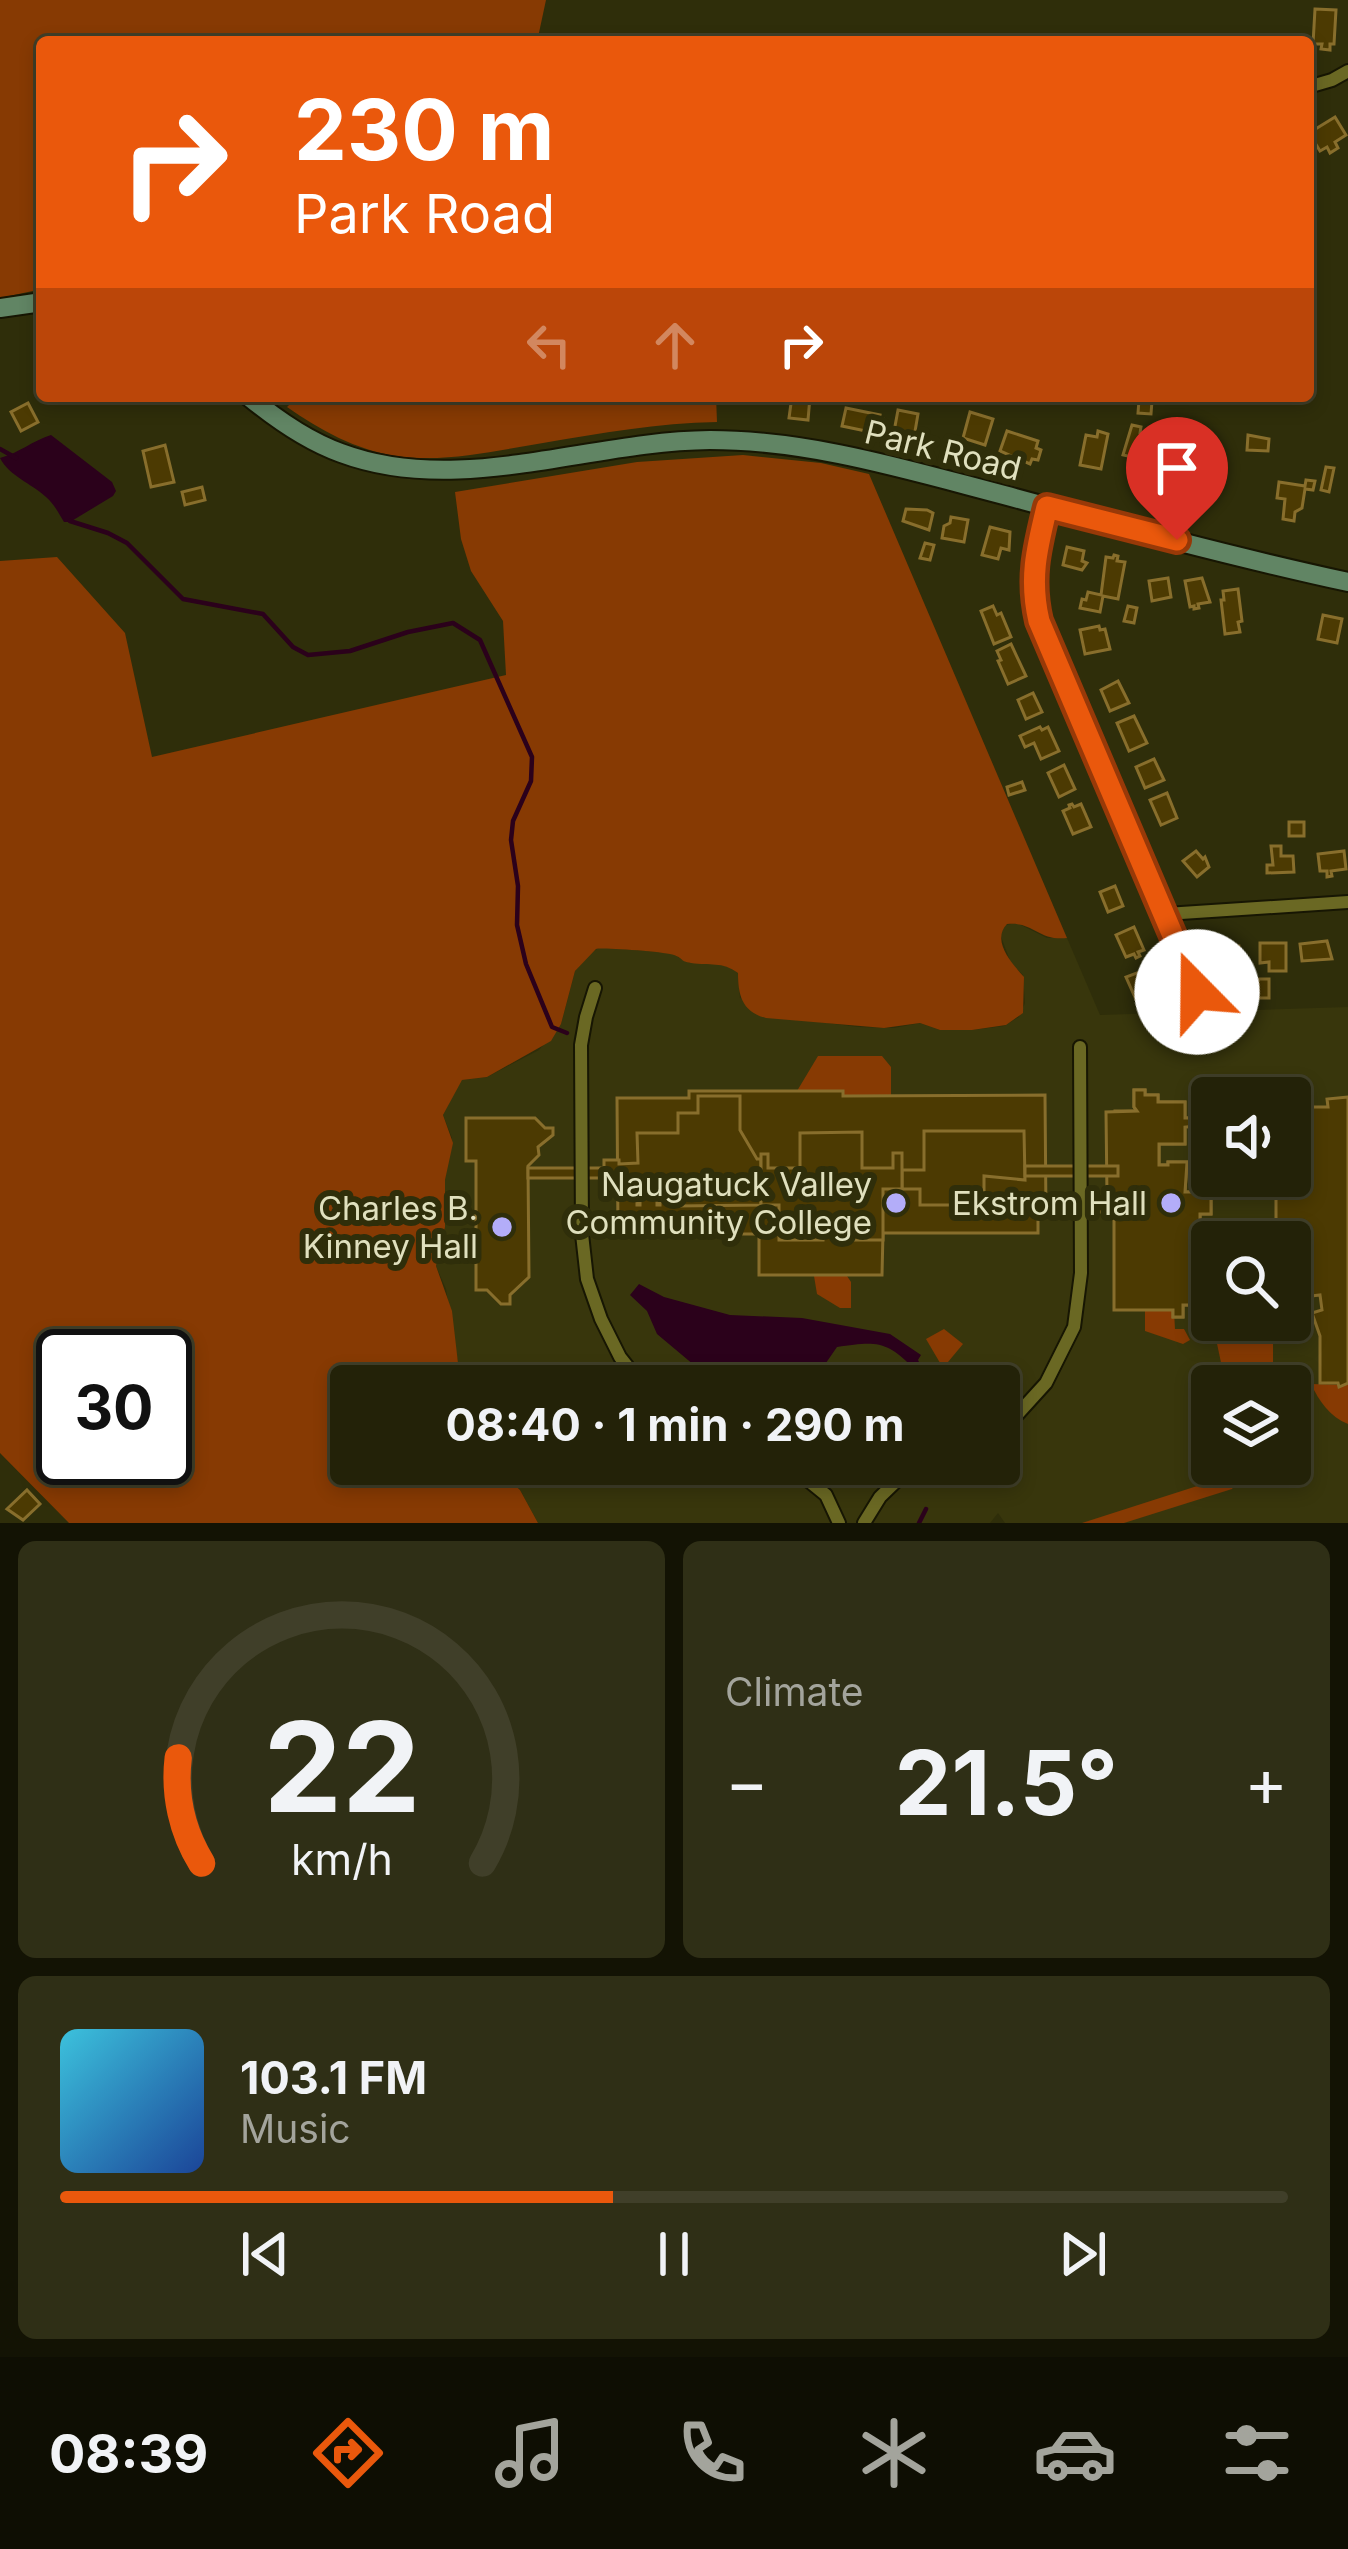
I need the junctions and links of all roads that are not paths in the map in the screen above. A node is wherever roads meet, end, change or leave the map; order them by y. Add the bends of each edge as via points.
1 (1348, 71) edge
2 (1314, 85) edge
3 (36, 303) edge
4 (0, 308) edge
5 (256, 402) edge
6 (1047, 507) junction
7 (1348, 582) edge
8 (1348, 902) edge
9 (1166, 914) junction
10 (595, 988) dead end
11 (1197, 992) dead end
12 (1080, 1046) dead end
13 (626, 1365) edge
14 (1020, 1411) edge
15 (814, 1485) edge
16 (893, 1485) edge
17 (839, 1523) edge
18 (864, 1523) edge

1 - 2 street
3 - 4 main road
5 - 6 main road, Park Road via 313,441 396,468 494,468 664,442 749,442 883,463
6 - 7 main road, Park Road
6 - 9 street via 1034,563 1039,621
8 - 9 street
9 - 11 street
10 - 13 street via 581,1045 582,1234 587,1279
12 - 14 street via 1075,1327 1046,1383
15 - 17 street
16 - 18 street

